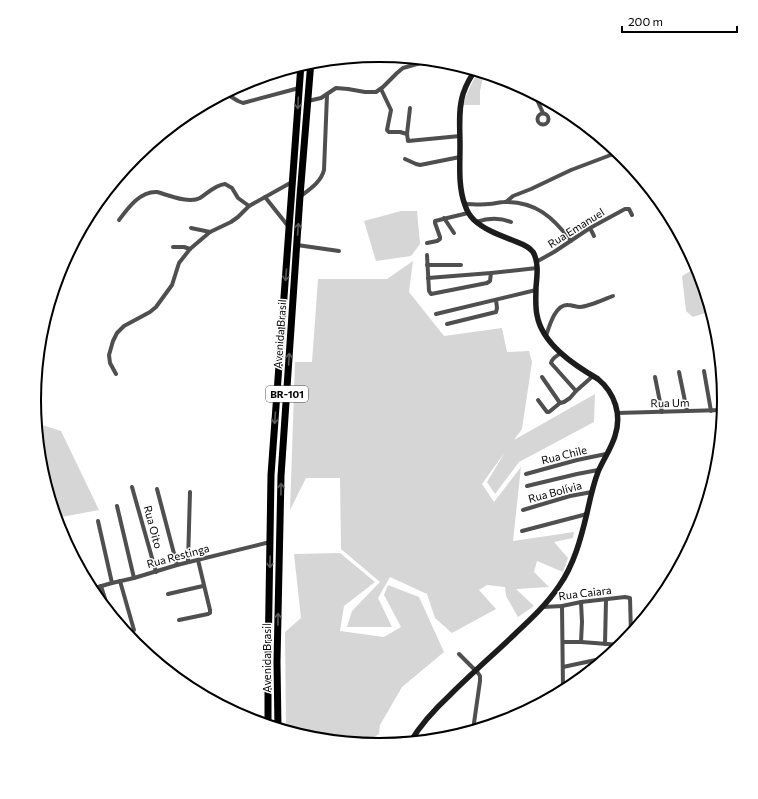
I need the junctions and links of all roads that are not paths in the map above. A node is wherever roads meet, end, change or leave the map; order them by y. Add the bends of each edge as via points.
1 (418, 64) edge
2 (310, 69) edge
3 (300, 71) edge
4 (472, 75) edge
5 (299, 88) junction
6 (381, 89) junction
7 (327, 95) junction
8 (230, 96) edge
9 (538, 101) edge
10 (308, 102) junction
11 (410, 108) dead end
12 (543, 113) dead end
13 (407, 134) junction
14 (460, 136) junction
15 (612, 154) edge
16 (460, 157) junction
17 (406, 159) dead end
18 (293, 182) junction
19 (300, 196) junction
20 (265, 197) junction
21 (506, 202) junction
22 (464, 204) junction
23 (249, 206) junction
24 (468, 213) junction
25 (632, 215) dead end
26 (444, 218) junction
27 (119, 220) dead end
28 (476, 222) junction
29 (511, 222) dead end
30 (289, 227) junction
31 (191, 228) dead end
32 (590, 228) junction
33 (210, 232) junction
34 (454, 233) dead end
35 (594, 236) dead end
36 (571, 241) junction
37 (427, 242) dead end
38 (297, 245) junction
39 (173, 247) dead end
40 (190, 249) junction
41 (339, 251) dead end
42 (427, 255) dead end
43 (427, 265) junction
44 (461, 265) dead end
45 (537, 265) junction
46 (491, 273) junction
47 (428, 278) junction
48 (536, 290) junction
49 (613, 296) dead end
50 (496, 300) junction
51 (436, 314) dead end
52 (447, 324) dead end
53 (546, 336) junction
54 (561, 352) junction
55 (704, 371) dead end
56 (679, 372) dead end
57 (116, 374) dead end
58 (593, 376) junction
59 (542, 377) dead end
60 (655, 377) dead end
61 (576, 392) junction
62 (538, 400) dead end
63 (560, 403) junction
64 (711, 411) junction
65 (717, 411) edge
66 (662, 412) junction
67 (687, 412) junction
68 (617, 413) junction
69 (606, 454) junction
70 (598, 470) junction
71 (526, 474) dead end
72 (527, 486) dead end
73 (132, 487) dead end
74 (157, 489) dead end
75 (190, 492) dead end
76 (592, 492) junction
77 (117, 506) dead end
78 (523, 510) dead end
79 (587, 514) junction
80 (98, 521) dead end
81 (522, 531) dead end
82 (270, 542) junction
83 (198, 560) junction
84 (188, 562) junction
85 (177, 565) junction
86 (156, 572) junction
87 (134, 578) junction
88 (120, 582) junction
89 (112, 583) junction
90 (101, 586) junction
91 (203, 586) junction
92 (98, 587) edge
93 (103, 594) edge
94 (168, 594) dead end
95 (606, 600) junction
96 (581, 602) junction
97 (562, 606) junction
98 (543, 607) junction
99 (179, 620) dead end
100 (631, 625) edge
101 (134, 630) dead end
102 (563, 642) junction
103 (581, 642) junction
104 (605, 644) junction
105 (612, 644) edge
106 (459, 654) dead end
107 (594, 660) edge
108 (564, 667) junction
109 (476, 671) junction
110 (564, 683) edge
111 (268, 719) edge
112 (278, 722) edge
113 (474, 724) edge
114 (413, 736) edge

1 - 6 street via 403,68
2 - 10 highway, Avenida Brasil / BR-101
3 - 5 highway, Avenida Brasil / BR-101
4 - 14 street via 463,93
5 - 8 street via 243,103
5 -> 18 highway, Avenida Brasil / BR-101
6 - 7 street via 366,92 336,88
6 - 13 street via 391,110 388,131
7 - 10 street
7 - 19 street via 324,170 316,184
9 - 12 street
10 - 19 highway, Avenida Brasil / BR-101
11 - 13 street
13 - 14 street via 408,141
14 - 16 street
15 - 21 street via 571,170 513,196
16 - 17 street via 420,165
16 - 22 street
18 - 20 street
18 - 30 highway, Avenida Brasil / BR-101
38 -> 19 highway, Avenida Brasil / BR-101
20 - 23 street
20 - 30 street
21 - 22 street
21 - 36 street via 527,204 544,212
22 - 24 street
23 - 27 street via 238,198 230,186 224,184 195,200 180,199 157,192 146,193
23 - 33 street via 235,220
24 - 26 street
24 - 28 street
25 - 32 street, Rua Emanuel via 629,209 626,209
26 - 34 street
26 - 37 street via 434,222 440,239
28 - 29 street via 493,218
28 - 45 street via 486,229 527,246 533,252
30 -> 82 highway, Avenida Brasil / BR-101 via 271,475
31 - 33 street
32 - 35 street
32 - 36 street, Rua Emanuel
33 - 40 street
36 - 45 street, Rua Emanuel
38 - 41 street
112 -> 38 highway, Avenida Brasil / BR-101 via 281,476
39 - 40 street
40 - 57 street via 179,262 172,285 156,307 117,333 109,355
42 - 43 street
43 - 44 street
43 - 47 street
45 - 46 street
45 - 48 street
46 - 47 street
46 - 47 street via 490,281 487,283 431,294
48 - 50 street
48 - 53 street via 537,315
49 - 53 street via 580,307 567,304 560,307
50 - 51 street
50 - 52 street via 496,312
53 - 54 street
54 - 58 street
54 - 61 street via 551,363
55 - 64 street
56 - 67 street
58 - 61 street
58 - 68 street via 609,390
59 - 63 street
60 - 66 street
61 - 63 street
62 - 63 street via 548,412
64 - 65 street, Rua Um
64 - 67 street, Rua Um
66 - 67 street, Rua Um
66 - 68 street, Rua Um
68 - 69 street via 615,435
69 - 70 street
69 - 71 street, Rua Chile
70 - 72 street
70 - 76 street
73 - 86 street, Rua Oito
74 - 85 street
75 - 84 street
76 - 78 street, Rua Bolívia
76 - 79 street
77 - 87 street
79 - 81 street
79 - 98 street via 571,566
80 - 89 street
82 - 83 street, Rua Restinga
82 -> 111 highway, Avenida Brasil / BR-101
83 - 84 street, Rua Restinga
83 - 91 street
84 - 85 street, Rua Restinga
85 - 86 street, Rua Restinga
86 - 87 street, Rua Restinga
87 - 88 street, Rua Restinga
88 - 89 street, Rua Restinga
88 - 101 street
89 - 90 street, Rua Restinga
90 - 92 street, Rua Restinga
90 - 93 street
91 - 94 street
91 - 99 street via 209,614
95 - 96 street, Rua Caiara
95 - 100 street, Rua Caiara via 630,598
95 - 104 street
96 - 97 street, Rua Caiara
96 - 103 street
97 - 98 street, Rua Caiara
97 - 102 street
98 - 109 street
102 - 103 street
102 - 108 street
103 - 104 street
104 - 105 street
106 - 109 street
107 - 108 street
108 - 110 street
109 - 113 street via 480,682
109 - 114 street via 433,712

